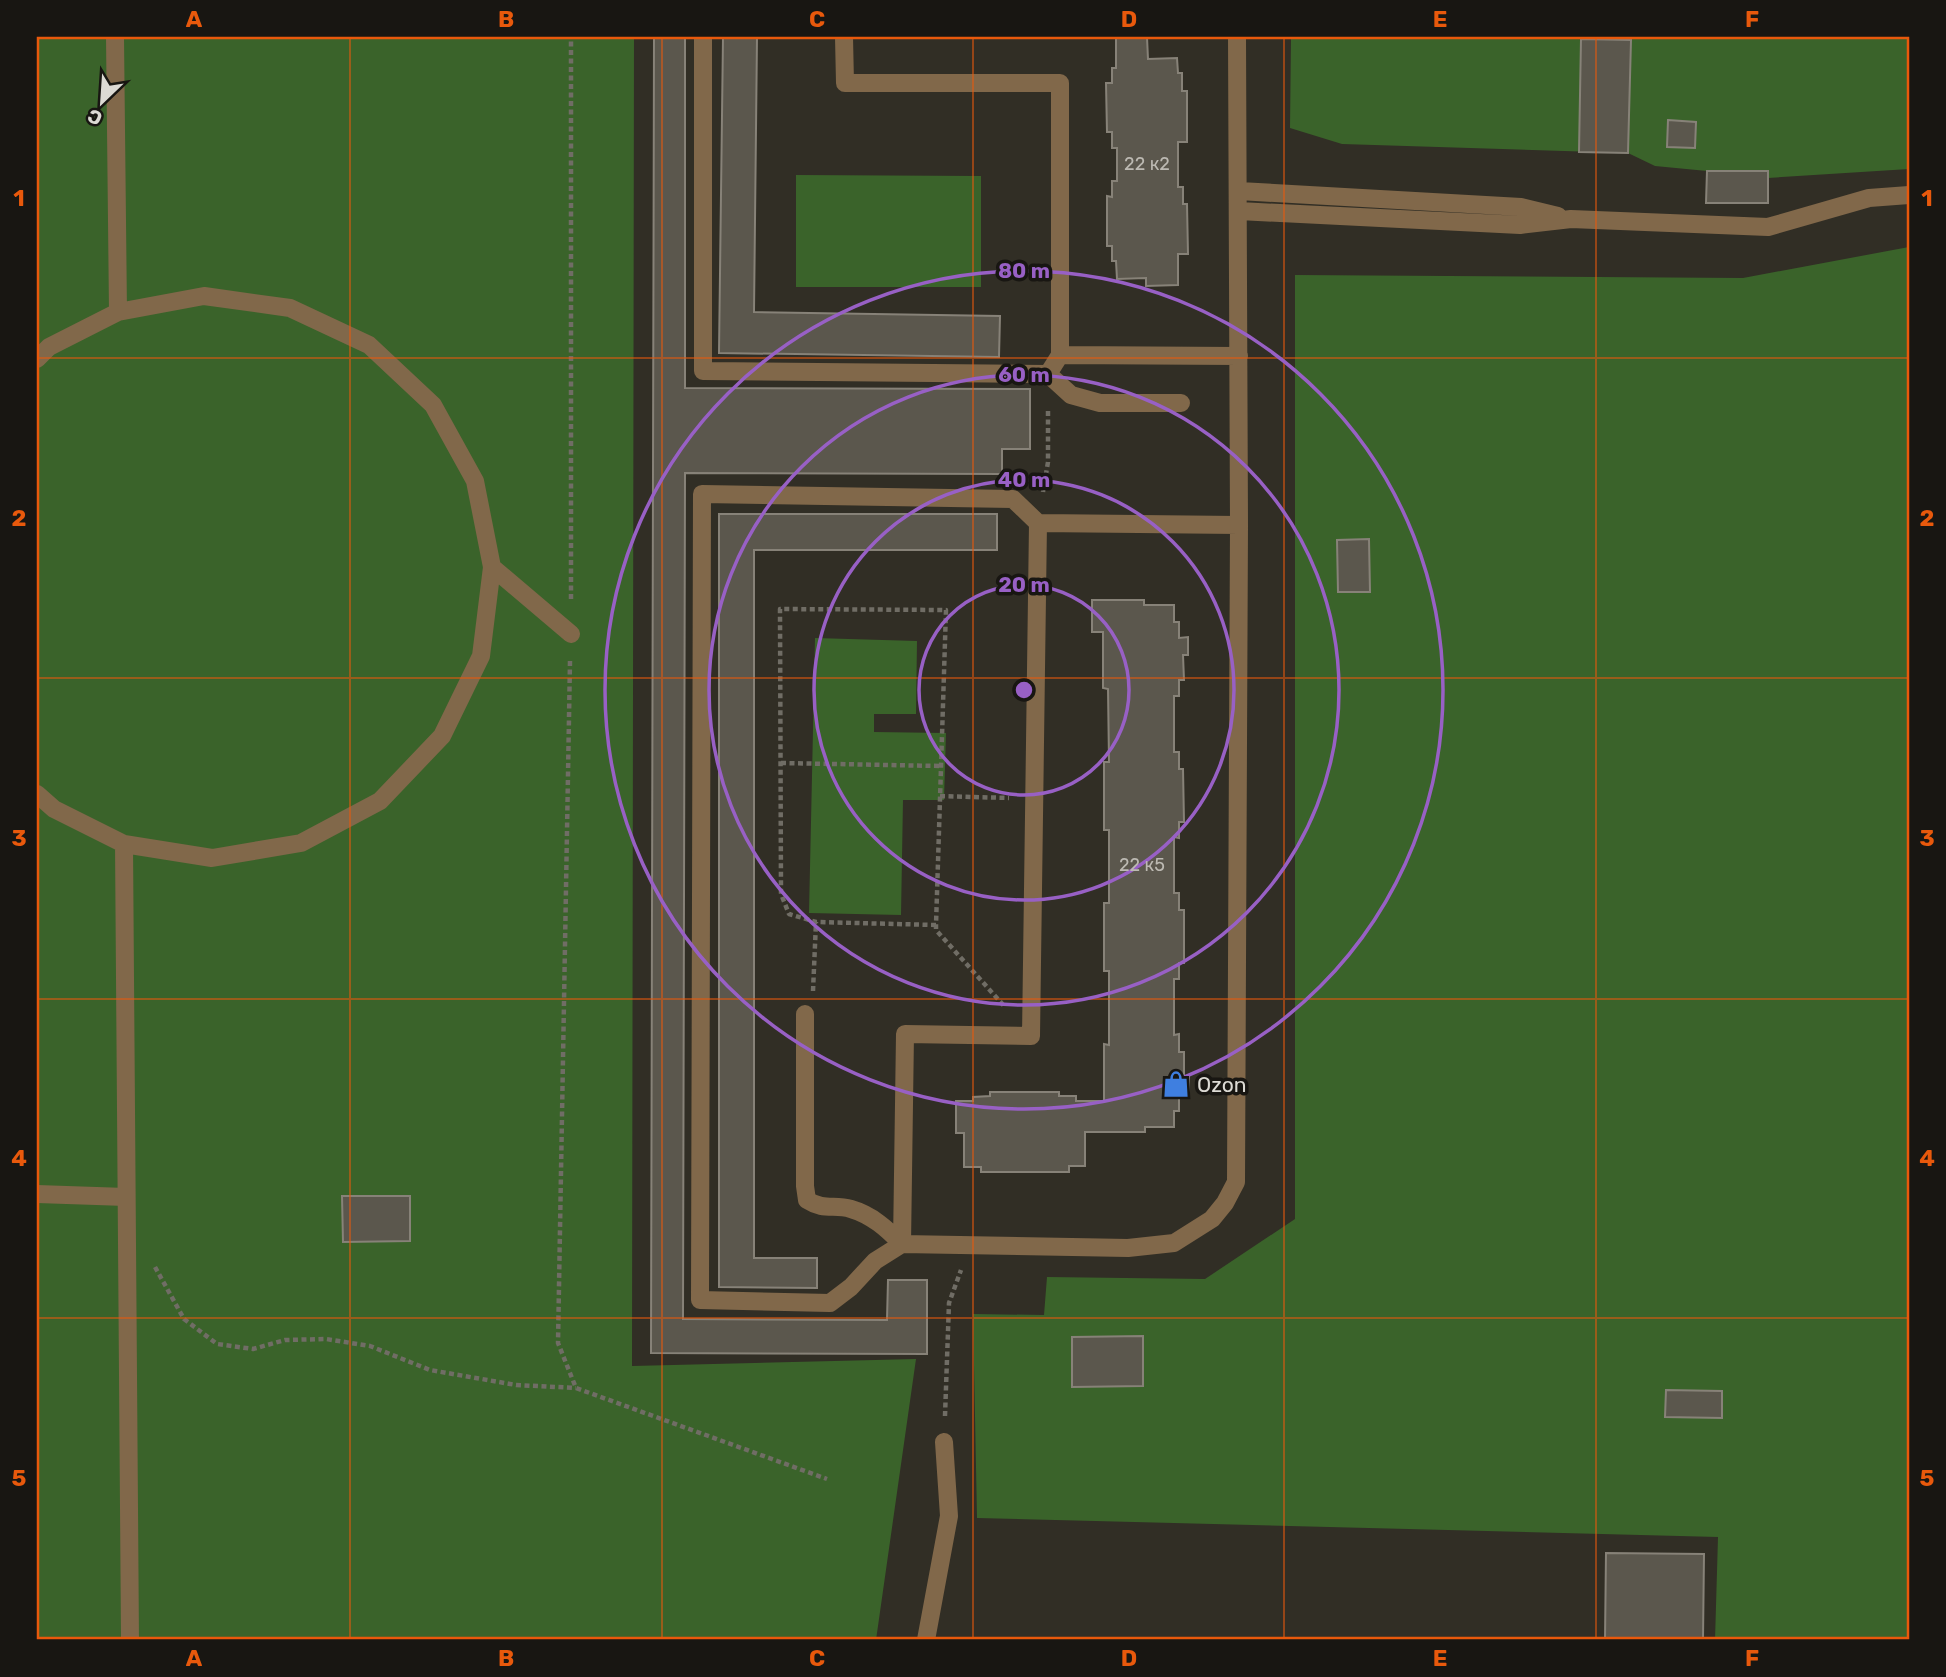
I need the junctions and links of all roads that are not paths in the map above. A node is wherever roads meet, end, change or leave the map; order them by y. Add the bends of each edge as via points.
1 (115, 37) edge
2 (703, 37) edge
3 (844, 37) edge
4 (1237, 37) edge
5 (1238, 191) junction
6 (1909, 195) edge
7 (1239, 211) junction
8 (1571, 219) junction
9 (118, 312) junction
10 (1060, 355) junction
11 (1239, 356) junction
12 (37, 359) edge
13 (1048, 374) junction
14 (1181, 403) dead end
15 (1038, 523) junction
16 (1239, 525) junction
17 (492, 567) junction
18 (570, 634) road end
19 (37, 794) edge
20 (124, 844) junction
21 (805, 1014) road end
22 (37, 1194) edge
23 (126, 1196) junction
24 (902, 1244) junction
25 (944, 1442) road end
26 (130, 1640) edge
27 (926, 1640) edge

1 - 9 street
2 - 13 street via 703,371
3 - 10 street via 845,83 1060,83
4 - 5 street
5 - 7 street
5 - 8 street via 1521,207
6 - 8 street via 1869,198 1768,227
7 - 8 street via 1520,225
7 - 11 street
9 - 12 street
9 - 17 street via 204,296 290,308 369,345 433,405 475,481
10 - 11 street
10 - 13 street
11 - 16 street
13 - 14 street via 1071,395 1100,403
15 - 16 street
15 - 24 street via 1031,1036 905,1034
15 - 24 street via 1013,499 702,494 700,1300 830,1303 875,1261
16 - 24 street via 1236,1182 1212,1219 1174,1243 1128,1248
17 - 18 street
17 - 20 street via 481,656 442,736 380,802 301,843 212,858
19 - 20 street via 54,809
20 - 23 street
21 - 24 street via 807,1200 817,1206 850,1208 879,1222
22 - 23 street
23 - 26 street
25 - 27 street via 949,1516

